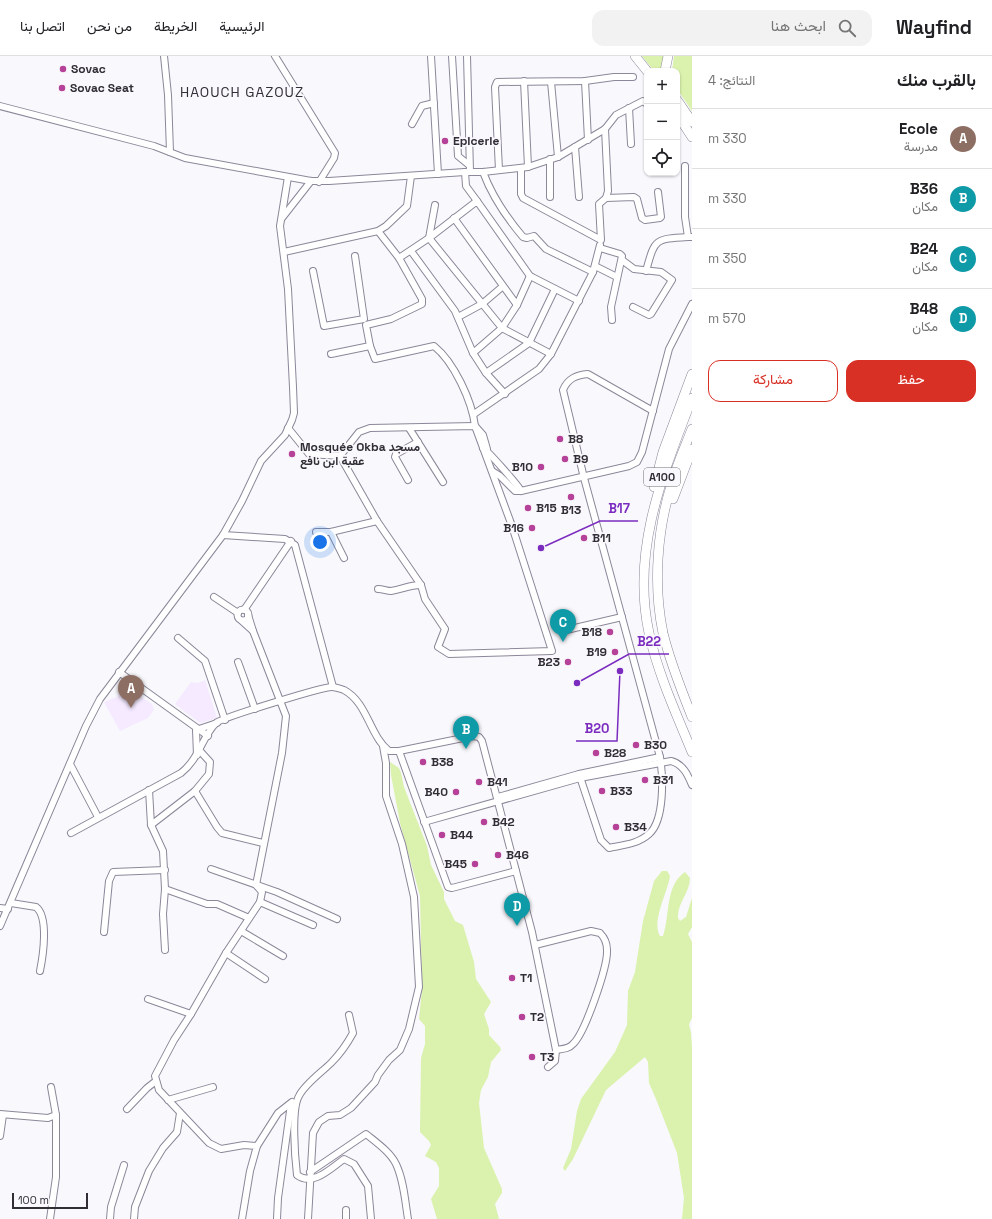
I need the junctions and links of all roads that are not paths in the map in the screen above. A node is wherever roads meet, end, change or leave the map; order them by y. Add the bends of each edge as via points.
1 (275, 56) edge
2 (431, 56) edge
3 (452, 56) edge
4 (466, 56) edge
5 (635, 56) edge
6 (668, 56) edge
7 (165, 58) edge
8 (645, 68) edge
9 (666, 68) edge
10 (633, 77) dead end
11 (524, 81) junction
12 (585, 81) junction
13 (551, 82) junction
14 (644, 102) edge
15 (434, 103) junction
16 (680, 104) edge
17 (0, 106) edge
18 (629, 108) junction
19 (680, 119) edge
20 (692, 122) edge
21 (412, 124) dead end
22 (605, 129) junction
23 (692, 137) edge
24 (588, 140) junction
25 (631, 144) dead end
26 (575, 147) junction
27 (170, 152) junction
28 (558, 157) junction
29 (550, 160) junction
30 (685, 166) dead end
31 (528, 167) junction
32 (521, 168) junction
33 (468, 169) junction
34 (499, 170) junction
35 (483, 172) junction
36 (438, 174) junction
37 (411, 176) junction
38 (288, 177) junction
39 (311, 181) junction
40 (319, 182) junction
41 (658, 192) dead end
42 (550, 197) dead end
43 (579, 197) dead end
44 (606, 198) junction
45 (477, 201) junction
46 (435, 205) dead end
47 (454, 218) junction
48 (281, 219) junction
49 (378, 230) junction
50 (690, 237) edge
51 (429, 238) junction
52 (601, 240) junction
53 (600, 248) junction
54 (411, 251) junction
55 (284, 252) junction
56 (356, 256) dead end
57 (399, 258) junction
58 (622, 260) junction
59 (594, 269) junction
60 (313, 271) dead end
61 (646, 271) junction
62 (530, 276) junction
63 (617, 277) junction
64 (502, 287) junction
65 (555, 289) junction
66 (578, 301) junction
67 (482, 304) junction
68 (692, 304) edge
69 (517, 306) junction
70 (633, 307) dead end
71 (458, 317) junction
72 (612, 320) dead end
73 (365, 322) junction
74 (502, 328) junction
75 (529, 343) junction
76 (370, 346) junction
77 (473, 353) junction
78 (331, 354) dead end
79 (551, 354) junction
80 (486, 373) junction
81 (692, 374) edge
82 (505, 394) junction
83 (692, 398) edge
84 (653, 411) junction
85 (474, 414) junction
86 (475, 426) junction
87 (288, 428) junction
88 (409, 428) junction
89 (692, 429) edge
90 (418, 442) junction
91 (486, 449) junction
92 (692, 449) edge
93 (340, 456) junction
94 (492, 471) junction
95 (584, 478) junction
96 (408, 480) dead end
97 (444, 482) dead end
98 (521, 491) junction
99 (377, 521) junction
100 (316, 532) dead end
101 (331, 532) junction
102 (223, 535) junction
103 (291, 541) junction
104 (660, 542) junction
105 (344, 558) dead end
106 (644, 560) junction
107 (421, 585) junction
108 (378, 589) dead end
109 (214, 597) dead end
110 (238, 613) junction
111 (246, 613) junction
112 (622, 616) junction
113 (242, 621) junction
114 (253, 631) junction
115 (562, 631) dead end
116 (178, 638) dead end
117 (238, 662) dead end
118 (120, 672) junction
119 (333, 687) junction
120 (280, 701) junction
121 (255, 709) junction
122 (692, 717) edge
123 (225, 720) junction
124 (217, 723) junction
125 (198, 728) junction
126 (208, 736) junction
127 (383, 746) junction
128 (398, 751) junction
129 (692, 752) edge
130 (198, 753) junction
131 (660, 759) junction
132 (70, 764) junction
133 (579, 776) junction
134 (692, 786) edge
135 (149, 790) junction
136 (195, 791) junction
137 (498, 799) junction
138 (98, 817) junction
139 (424, 822) junction
140 (151, 825) junction
141 (71, 833) dead end
142 (263, 843) junction
143 (212, 869) dead end
144 (164, 870) junction
145 (516, 872) junction
146 (256, 885) junction
147 (165, 889) junction
148 (260, 902) junction
149 (10, 906) junction
150 (0, 908) edge
151 (249, 918) junction
152 (337, 919) dead end
153 (313, 925) dead end
154 (0, 926) edge
155 (241, 931) junction
156 (104, 932) dead end
157 (535, 944) junction
158 (165, 950) dead end
159 (226, 953) junction
160 (283, 956) dead end
161 (40, 971) dead end
162 (265, 979) dead end
163 (148, 999) dead end
164 (191, 1014) junction
165 (349, 1015) dead end
166 (556, 1050) junction
167 (548, 1067) dead end
168 (156, 1081) junction
169 (51, 1086) dead end
170 (213, 1087) dead end
171 (298, 1096) junction
172 (168, 1100) junction
173 (290, 1104) junction
174 (127, 1109) dead end
175 (180, 1113) junction
176 (2, 1115) edge
177 (56, 1115) junction
178 (0, 1136) edge
179 (257, 1146) junction
180 (124, 1165) dead end
181 (310, 1172) junction
182 (310, 1179) junction
183 (346, 1210) dead end
184 (50, 1219) edge
185 (110, 1219) edge
186 (134, 1219) edge
187 (242, 1219) edge
188 (277, 1219) edge
189 (308, 1219) edge
190 (346, 1219) edge
191 (371, 1219) edge
192 (408, 1219) edge

1 - 40 street via 334,153 334,158
2 - 15 street
3 - 33 street via 458,156
4 - 33 street
5 - 8 highway
6 - 9 highway
7 - 27 street
10 - 12 street
11 - 13 street
11 - 31 street
11 - 34 street via 496,84
12 - 13 street
12 - 24 street
13 - 28 street
14 - 18 street
15 - 21 street via 422,106
15 - 36 street
16 - 20 highway
17 - 27 street
18 - 22 street via 616,115
18 - 25 street
19 - 23 highway
22 - 24 street
22 - 44 street via 608,191
24 - 26 street
26 - 28 street
26 - 43 street
27 - 38 street via 185,158
28 - 29 street
29 - 31 street
29 - 42 street
30 - 50 street via 685,217
31 - 32 street
32 - 34 street
32 - 52 street via 523,198
33 - 35 street
33 - 36 street
33 - 45 street via 466,186
34 - 35 street
35 - 59 street via 501,209 523,236 534,236 546,249
36 - 37 street
37 - 40 street
37 - 49 street via 407,206 386,226
38 - 39 street
38 - 48 street
39 - 40 street
39 - 48 street
41 - 44 street via 661,217 645,220 634,197
44 - 52 street via 599,204
45 - 47 street
45 - 62 street
46 - 51 street
47 - 51 street
47 - 64 street
48 - 55 street via 280,232
49 - 55 street
49 - 57 street
50 - 61 street via 661,239 656,242
51 - 54 street
51 - 67 street
52 - 53 street
53 - 58 street via 620,254
53 - 59 street
54 - 57 street
54 - 71 street
55 - 87 street via 294,413
56 - 73 street
57 - 73 street via 422,299 422,304 391,319
58 - 61 street via 634,268
58 - 63 street
59 - 63 street
59 - 66 street
60 - 73 street via 324,326
61 - 70 street via 662,272 669,276 672,282 651,314
62 - 65 street
62 - 69 street
63 - 72 street via 611,307
64 - 67 street
64 - 69 street
65 - 66 street
65 - 75 street
66 - 79 street
67 - 71 street
67 - 74 street
68 - 84 street via 669,349
69 - 74 street
71 - 77 street
73 - 76 street
74 - 75 street
74 - 77 street
75 - 79 street
75 - 80 street
76 - 78 street
76 - 85 street via 375,360 434,346 452,367
77 - 80 street
79 - 82 street via 539,369
80 - 82 street
81 - 106 highway via 657,473 647,516
82 - 85 street
83 - 106 highway, A100 / A100 via 663,476
84 - 95 street via 642,452 636,462
84 - 95 street via 588,374 579,375 569,381 563,393
85 - 86 street
86 - 88 street
86 - 91 street
87 - 93 street via 309,454
87 - 102 street via 261,462
88 - 90 street
88 - 93 street via 370,428 359,432
89 - 104 highway, A100 / A100 via 671,484
90 - 96 street via 395,457
90 - 97 street
91 - 94 street
91 - 98 street
92 - 104 highway
93 - 99 street
94 - 98 street via 515,491
94 - 107 street via 552,651 449,654 438,647 445,629 425,599
95 - 98 street
95 - 112 street
99 - 101 street
99 - 107 street
100 - 101 street
101 - 105 street
102 - 103 street
102 - 118 street
103 - 111 street
103 - 119 street via 298,552
104 - 122 highway, A100 / A100 via 658,595 663,632 671,663
106 - 129 highway, A100 / A100 via 643,583 649,633 666,688
107 - 108 street via 408,585 388,591
109 - 110 street
110 - 111 street
110 - 113 street via 238,618
111 - 113 street via 246,619
111 - 114 street
112 - 115 street
112 - 131 street
113 - 114 street
114 - 120 street
116 - 123 street via 206,661
117 - 121 street
118 - 125 street
118 - 132 street via 100,699
119 - 120 street
119 - 127 street via 344,690 354,698 366,713
120 - 121 street
120 - 142 street via 286,716 282,753
121 - 123 street
123 - 124 street
124 - 125 street
124 - 126 street
125 - 126 street
125 - 130 street via 195,734
126 - 130 street
127 - 128 street via 389,751
127 - 181 street via 386,796 402,844 414,898 419,987 409,1029 400,1050 351,1108 340,1115 328,1116 319,1122 313,1133
128 - 137 street via 473,736 479,737
128 - 139 street
130 - 135 street via 189,767
130 - 136 street via 210,762 208,774
131 - 133 street
131 - 133 street via 662,788 656,828 640,840 609,848 601,840
131 - 134 street via 678,763
132 - 138 street
132 - 149 street
133 - 137 street
135 - 138 street
135 - 140 street
136 - 140 street
136 - 142 street via 222,833
137 - 139 street
137 - 145 street
138 - 141 street
139 - 145 street via 448,887
140 - 144 street via 164,851
142 - 146 street
143 - 146 street
144 - 147 street
144 - 156 street via 113,872 109,881
145 - 157 street
146 - 148 street via 262,892
146 - 152 street
147 - 151 street via 207,904 217,904
147 - 158 street
148 - 151 street
148 - 153 street
149 - 150 street
149 - 154 street
149 - 161 street via 36,907 43,914
151 - 155 street
155 - 159 street
155 - 160 street
157 - 166 street
157 - 166 street via 590,931 600,933 606,942 604,970 581,1031 568,1048
159 - 162 street
159 - 164 street
163 - 164 street
164 - 168 street via 155,1076
165 - 171 street via 353,1033 348,1042
166 - 167 street via 555,1061
168 - 172 street via 159,1090
168 - 174 street
169 - 177 street
170 - 172 street
171 - 173 street
171 - 182 street via 295,1114 297,1175
172 - 175 street
173 - 179 street via 278,1113
173 - 188 street
175 - 179 street via 209,1143 221,1149 244,1145
175 - 186 street via 177,1132 163,1148 149,1171 135,1207
176 - 177 street via 48,1118
176 - 178 street
177 - 184 street via 56,1177
179 - 187 street
180 - 185 street via 111,1207
181 - 182 street
181 - 192 street via 366,1134 385,1149 396,1164
182 - 189 street
182 - 191 street via 322,1176 344,1159 354,1164 368,1186
183 - 190 street

